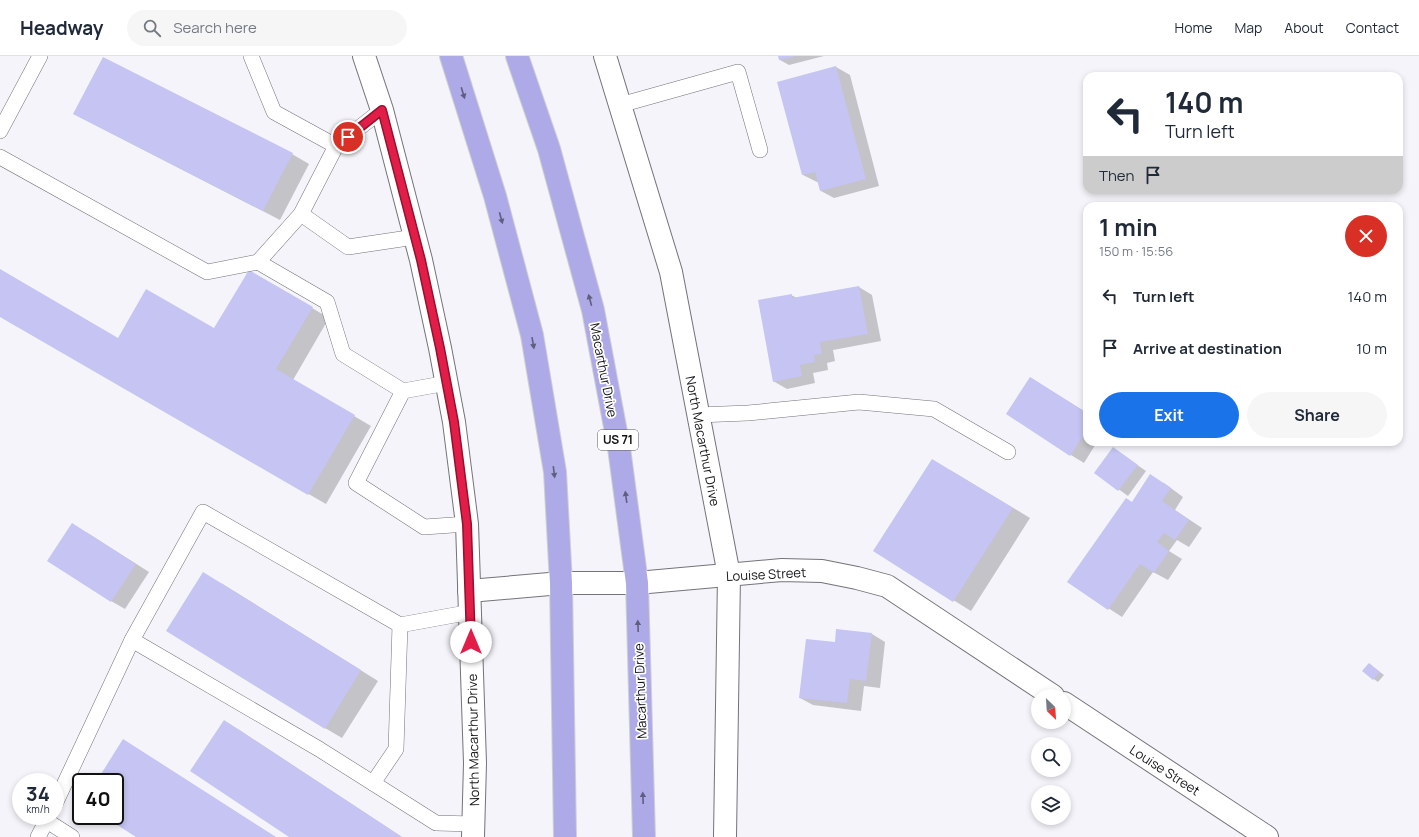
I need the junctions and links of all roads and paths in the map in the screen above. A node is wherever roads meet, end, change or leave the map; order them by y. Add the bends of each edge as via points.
1 (40, 56) edge
2 (251, 56) edge
3 (364, 56) edge
4 (451, 56) edge
5 (517, 56) edge
6 (606, 56) edge
7 (620, 105) junction
8 (382, 110) junction
9 (0, 131) edge
10 (336, 146) junction
11 (760, 150) dead end
12 (0, 157) edge
13 (301, 214) junction
14 (415, 238) junction
15 (258, 262) junction
16 (447, 383) junction
17 (403, 391) junction
18 (698, 415) junction
19 (1008, 452) dead end
20 (467, 524) junction
21 (730, 575) junction
22 (561, 583) junction
23 (637, 583) junction
24 (469, 591) junction
25 (471, 612) junction
26 (400, 625) junction
27 (132, 640) junction
28 (1042, 689) edge
29 (1071, 708) edge
30 (373, 783) junction
31 (64, 785) edge
32 (45, 825) edge
33 (56, 825) edge
34 (473, 831) edge
35 (38, 837) edge
36 (72, 837) edge
37 (565, 837) edge
38 (644, 837) edge
39 (725, 837) edge
40 (1267, 837) edge

1 - 9 lane
2 - 10 lane via 274,112
3 - 8 street, North Macarthur Drive
4 -> 22 highway via 495,196 532,335 555,472
23 -> 5 highway, Macarthur Drive / US 71 via 619,448 592,310 549,149
6 - 7 street, North Macarthur Drive
7 - 11 lane via 738,72
7 - 18 street, North Macarthur Drive via 671,272
8 - 10 lane
8 - 14 street, North Macarthur Drive
10 - 13 lane
12 - 15 lane via 207,272
13 - 14 lane via 348,247
13 - 15 lane
14 - 16 street, North Macarthur Drive
15 - 17 lane via 327,302 344,354
16 - 17 lane
16 - 20 street, North Macarthur Drive
17 - 20 lane via 356,483 424,527
18 - 19 lane via 748,413 859,402 934,409
18 - 21 street, North Macarthur Drive
20 - 24 street, North Macarthur Drive
21 - 23 street, Louise Street
21 - 28 street, Louise Street via 782,570 822,571 887,586
21 - 39 street, North Macarthur Drive
22 - 23 street, Louise Street
22 - 24 street, Louise Street
22 - 37 highway
38 -> 23 highway, Macarthur Drive / US 71
24 - 25 street, North Macarthur Drive
25 - 26 lane
25 - 34 street, North Macarthur Drive via 475,763
26 - 27 lane via 203,512
26 - 30 lane via 396,749
27 - 30 lane
27 - 31 lane
29 - 40 street, Louise Street
30 - 34 lane via 436,823
32 - 35 lane
33 - 36 lane

